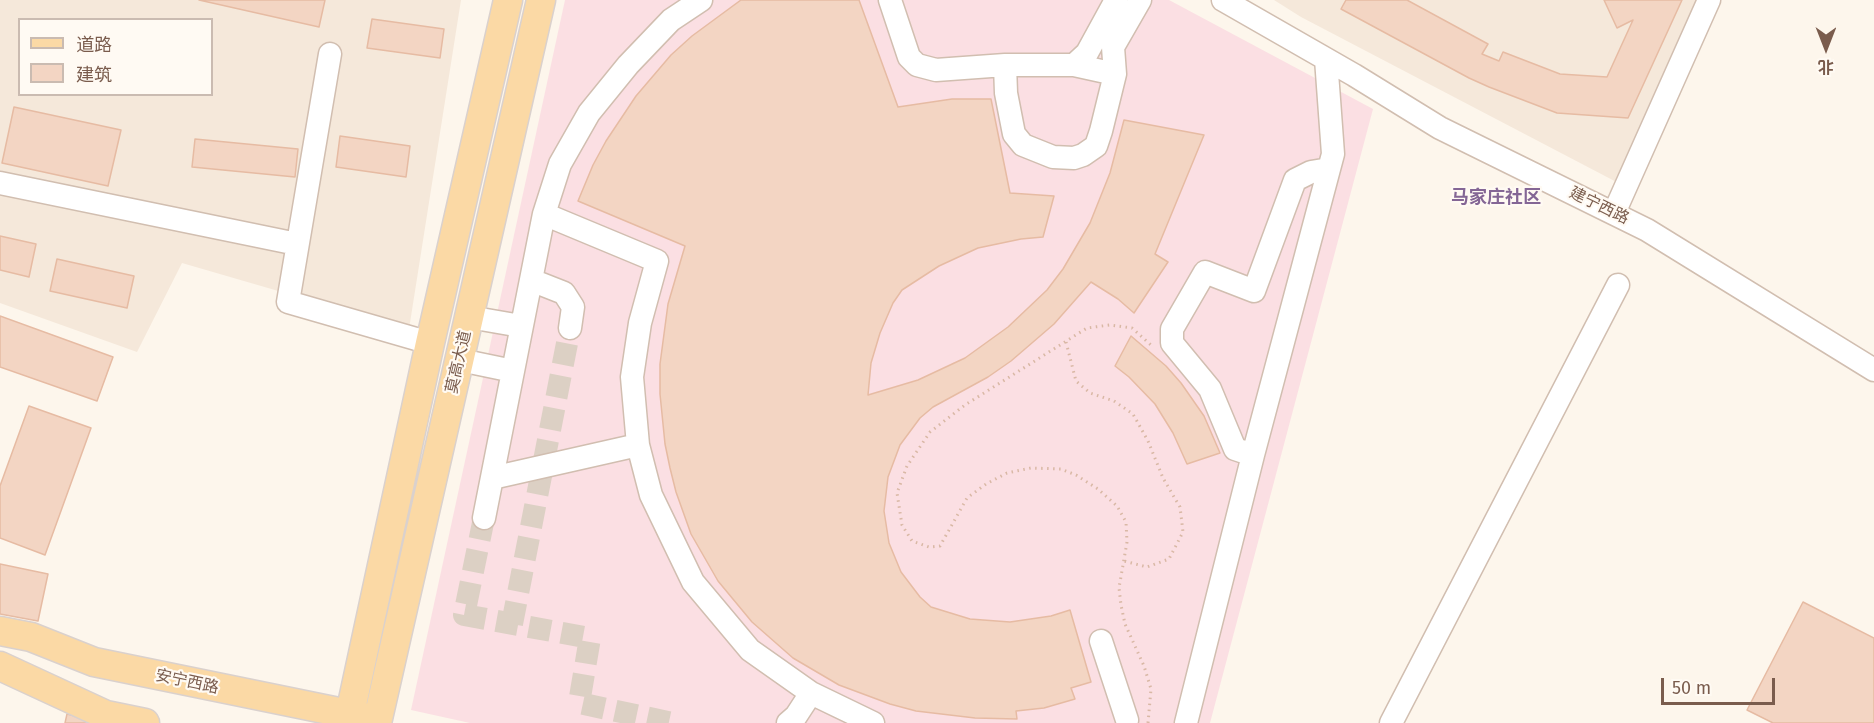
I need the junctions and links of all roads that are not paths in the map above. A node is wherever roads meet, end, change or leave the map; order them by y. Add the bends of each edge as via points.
1 (508, 0) edge
2 (541, 0) edge
3 (701, 0) edge
4 (890, 0) edge
5 (1116, 0) edge
6 (1140, 0) edge
7 (1223, 0) edge
8 (1709, 0) edge
9 (330, 54) dead end
10 (1326, 59) junction
11 (1005, 65) junction
12 (1074, 65) junction
13 (1115, 74) junction
14 (1329, 169) junction
15 (0, 183) edge
16 (1614, 213) junction
17 (544, 214) junction
18 (297, 244) junction
19 (531, 280) junction
20 (1618, 285) dead end
21 (470, 317) junction
22 (521, 326) junction
23 (570, 328) tunnel mouth
24 (430, 343) junction
25 (460, 360) junction
26 (1874, 370) edge
27 (513, 371) junction
28 (638, 445) junction
29 (1253, 455) junction
30 (492, 478) junction
31 (484, 518) tunnel mouth
32 (0, 631) edge
33 (1101, 641) dead end
34 (0, 666) edge
35 (811, 693) junction
36 (349, 719) edge
37 (378, 721) edge
38 (1133, 722) edge
39 (145, 723) edge
40 (788, 723) edge
41 (873, 723) edge
42 (1186, 723) edge
43 (1391, 723) edge

1 - 24 main road, 莫高大道
2 - 21 main road, 莫高大道
3 - 17 street via 671,20 589,113 560,164
4 - 11 street via 909,57 917,65 936,70
5 - 12 street via 1087,53
6 - 13 street via 1113,47
7 - 10 street, 建宁西路
8 - 16 street
9 - 18 street
10 - 14 street via 1334,154
10 - 16 street, 建宁西路 via 1440,128
11 - 12 street
11 - 13 street via 1014,134 1023,146 1053,157 1074,158 1096,147
12 - 13 street
14 - 29 street
14 - 29 street via 1295,180 1254,291 1205,272 1172,329 1172,343 1210,389 1235,449
15 - 18 street
16 - 26 street, 建宁西路
17 - 19 street
17 - 28 street via 657,261 640,323 632,377
18 - 24 street via 288,302
19 - 22 street
19 - 23 street via 564,293 573,307
20 - 43 street
21 - 22 street
21 - 25 main road, 莫高大道
22 - 27 street
24 - 36 main road, 莫高大道
25 - 27 street
25 - 37 main road, 莫高大道
27 - 30 street
28 - 30 street
28 - 35 street via 651,495 693,582 750,650
29 - 42 street
30 - 31 street
32 - 36 main road, 安宁西路 via 31,637 94,663
33 - 38 street
34 - 39 main road via 106,715
35 - 40 street
35 - 41 street
36 - 37 main road, 安宁西路

